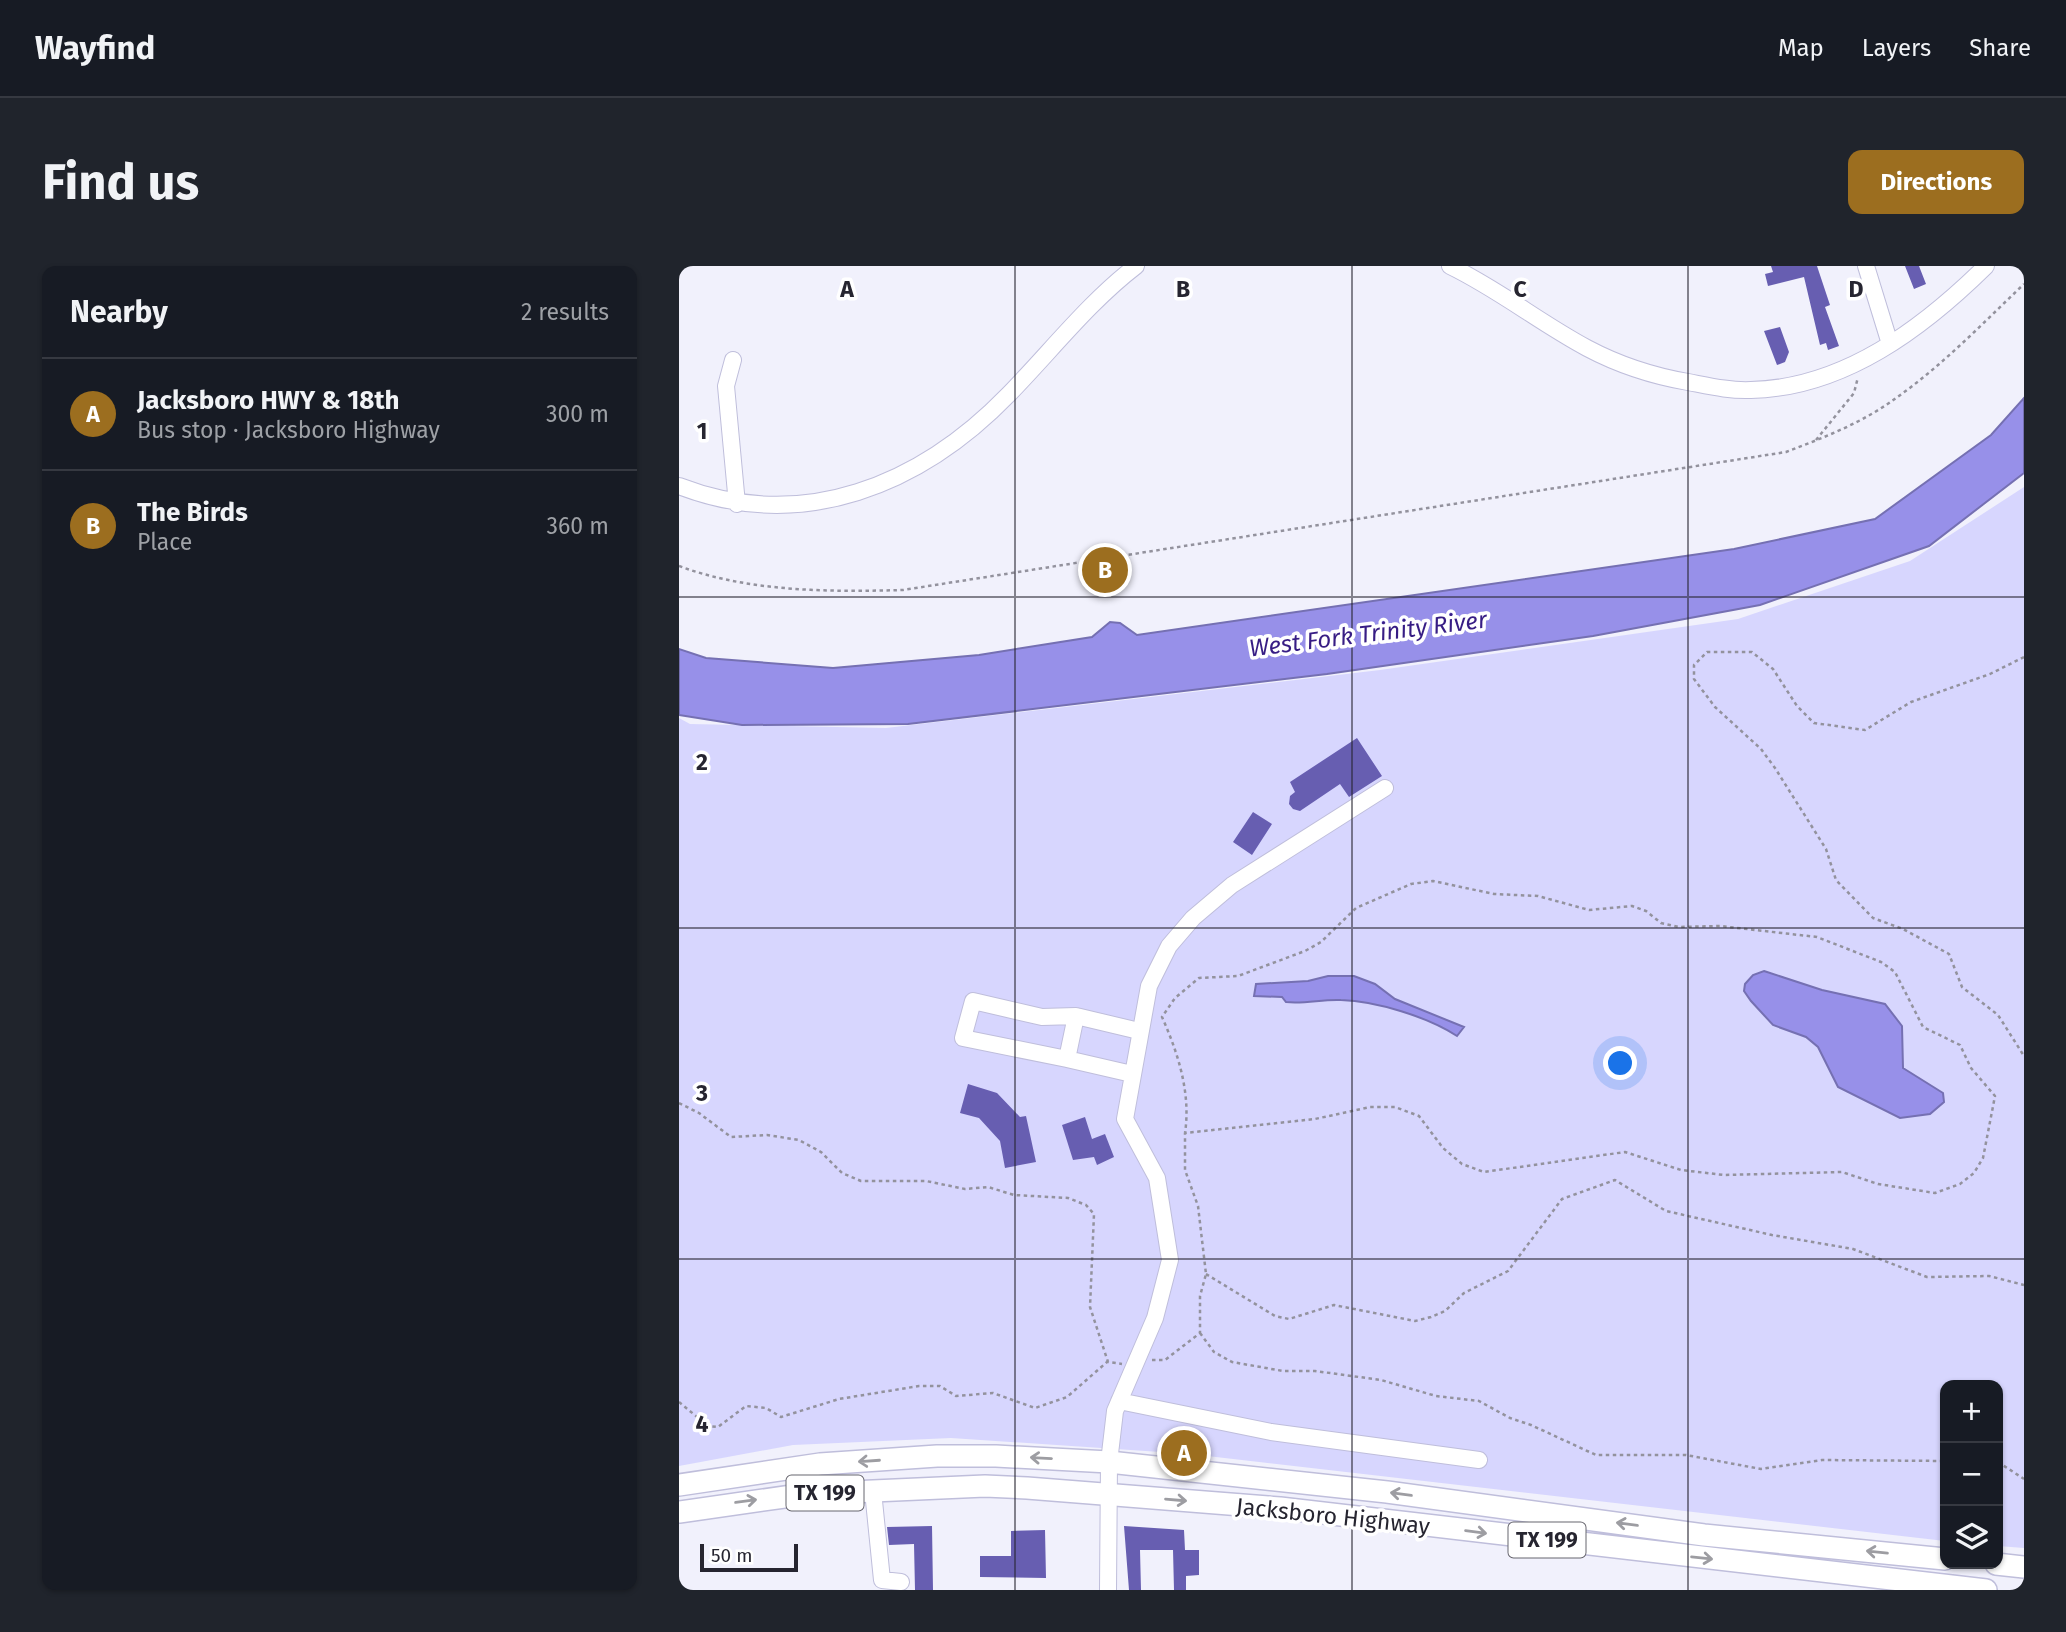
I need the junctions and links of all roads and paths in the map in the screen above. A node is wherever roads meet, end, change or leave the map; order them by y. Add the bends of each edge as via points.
1 (1136, 266) edge
2 (1450, 266) edge
3 (1866, 266) edge
4 (1986, 266) edge
5 (2024, 284) edge
6 (1890, 344) junction
7 (733, 360) dead end
8 (1856, 363) junction
9 (1815, 441) junction
10 (679, 486) edge
11 (737, 504) junction
12 (679, 566) edge
13 (2024, 657) edge
14 (1385, 788) dead end
15 (1076, 1016) junction
16 (1139, 1031) junction
17 (2024, 1056) edge
18 (1067, 1059) junction
19 (1132, 1074) junction
20 (679, 1103) edge
21 (1185, 1133) junction
22 (1206, 1274) junction
23 (2024, 1285) edge
24 (1200, 1333) junction
25 (1108, 1362) junction
26 (1136, 1362) junction
27 (1119, 1401) junction
28 (679, 1402) edge
29 (1479, 1460) dead end
30 (1940, 1461) edge
31 (1109, 1462) junction
32 (2003, 1465) edge
33 (779, 1469) junction
34 (2024, 1479) edge
35 (679, 1485) edge
36 (873, 1491) junction
37 (1108, 1494) junction
38 (787, 1496) junction
39 (679, 1512) edge
40 (1676, 1531) junction
41 (1672, 1554) junction
42 (1940, 1558) edge
43 (2003, 1565) edge
44 (2024, 1567) edge
45 (901, 1582) dead end
46 (1108, 1590) edge
47 (1986, 1590) edge

1 - 11 street via 1111,285 1007,396 951,446 902,476 815,503
2 - 8 street via 1588,348 1636,370 1674,380 1728,390 1781,388
3 - 6 street
4 - 6 street via 1917,328
5 - 9 path via 1894,400
6 - 8 street
7 - 11 street via 726,386
8 - 9 path via 1859,379 1854,393
9 - 12 path via 1772,454 903,590 819,592 705,575
10 - 11 street
13 - 17 path via 1911,702 1865,730 1814,723 1773,669 1752,652 1707,652 1695,665 1693,678 1715,708 1761,749 1775,768 1826,849 1836,880 1873,918 1949,954 1962,987 1998,1015
14 - 16 street via 1232,885 1193,918 1169,946 1149,986
15 - 16 street
15 - 18 street
15 - 18 street via 1042,1017 973,1001 963,1038
16 - 19 street
18 - 19 street
19 - 26 street via 1125,1119 1157,1178 1170,1260 1155,1318
20 - 25 path via 731,1136 799,1140 821,1152 842,1173 861,1181 988,1187 1014,1195 1068,1198 1086,1205 1094,1214 1090,1307
21 - 21 path via 1395,1107 1419,1116 1443,1148 1462,1164 1484,1172 1625,1152 1681,1170 1724,1175 1842,1172 1878,1184 1935,1193 1974,1174 1983,1158 1995,1096 1971,1068 1960,1045 1923,1027 1895,972 1817,937 1720,926 1679,927 1661,923 1632,906 1589,910 1538,896 1494,894 1433,881 1411,884 1356,908 1305,951 1238,976 1199,978 1175,998 1163,1017 1180,1064
21 - 22 path via 1185,1170 1198,1206
22 - 23 path via 1275,1316 1289,1319 1334,1305 1415,1321 1445,1311 1464,1293 1508,1271 1562,1199 1615,1180 1666,1211 1853,1249 1927,1277 1989,1276
22 - 24 path via 1200,1296
24 - 26 path via 1165,1360
24 - 30 path via 1215,1352 1232,1362 1381,1380 1423,1393 1479,1401 1596,1455 1686,1455 1761,1469 1822,1461
25 - 26 path
25 - 28 path via 1067,1397 1035,1408 993,1393 956,1396 940,1386 919,1386 839,1399 781,1417 766,1408 746,1406 718,1427 708,1426
26 - 27 street
27 - 29 street via 1271,1432
27 - 31 street
31 -> 33 main road, Jacksboro Highway / TX 199 via 937,1456
31 - 37 street
40 -> 31 main road, Jacksboro Highway / TX 199 via 1387,1492
32 - 34 path
33 - 35 main road, Jacksboro Highway / TX 199
33 - 38 main road
36 - 37 main road, Jacksboro Highway / TX 199 via 985,1486
36 - 38 main road, Jacksboro Highway / TX 199
36 - 45 street via 882,1580
37 -> 41 main road, Jacksboro Highway / TX 199 via 1280,1508
37 - 46 street
39 -> 38 main road, Jacksboro Highway / TX 199
40 - 41 main road
42 -> 40 main road, Jacksboro Highway / TX 199
41 -> 47 main road, Jacksboro Highway / TX 199
43 - 44 main road

